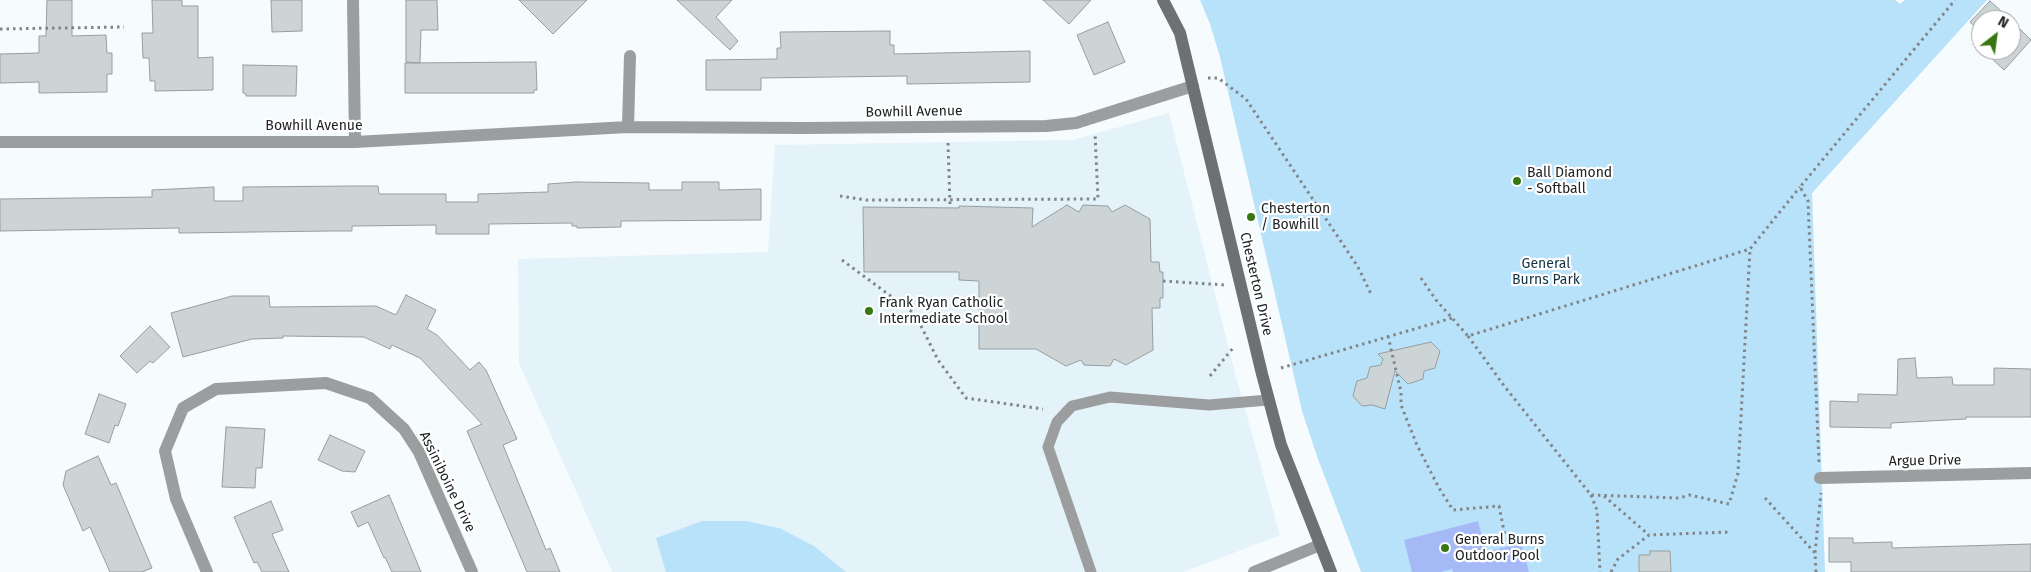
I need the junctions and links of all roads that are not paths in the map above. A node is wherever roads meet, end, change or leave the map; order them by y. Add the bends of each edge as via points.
1 (353, 0) edge
2 (1163, 0) edge
3 (630, 56) dead end
4 (1192, 82) junction
5 (628, 127) junction
6 (0, 142) edge
7 (355, 142) junction
8 (1268, 400) junction
9 (2031, 473) edge
10 (1820, 478) road end
11 (1320, 545) junction
12 (207, 572) edge
13 (472, 572) edge
14 (1091, 572) edge
15 (1254, 572) edge
16 (1331, 572) edge

1 - 7 street
2 - 4 street, Chesterton Drive via 1180,33
3 - 5 street
4 - 5 street, Bowhill Avenue via 1094,117 1046,126
4 - 8 street, Chesterton Drive
5 - 7 street, Bowhill Avenue
6 - 7 street, Bowhill Avenue
8 - 11 street, Chesterton Drive via 1281,445
8 - 14 lane via 1209,405 1110,397 1072,406 1057,422 1048,447
9 - 10 street, Argue Drive
11 - 15 street
11 - 16 street, Chesterton Drive
12 - 13 street, Assiniboine Drive via 176,499 165,450 183,408 216,388 326,383 370,398 404,429 419,452

